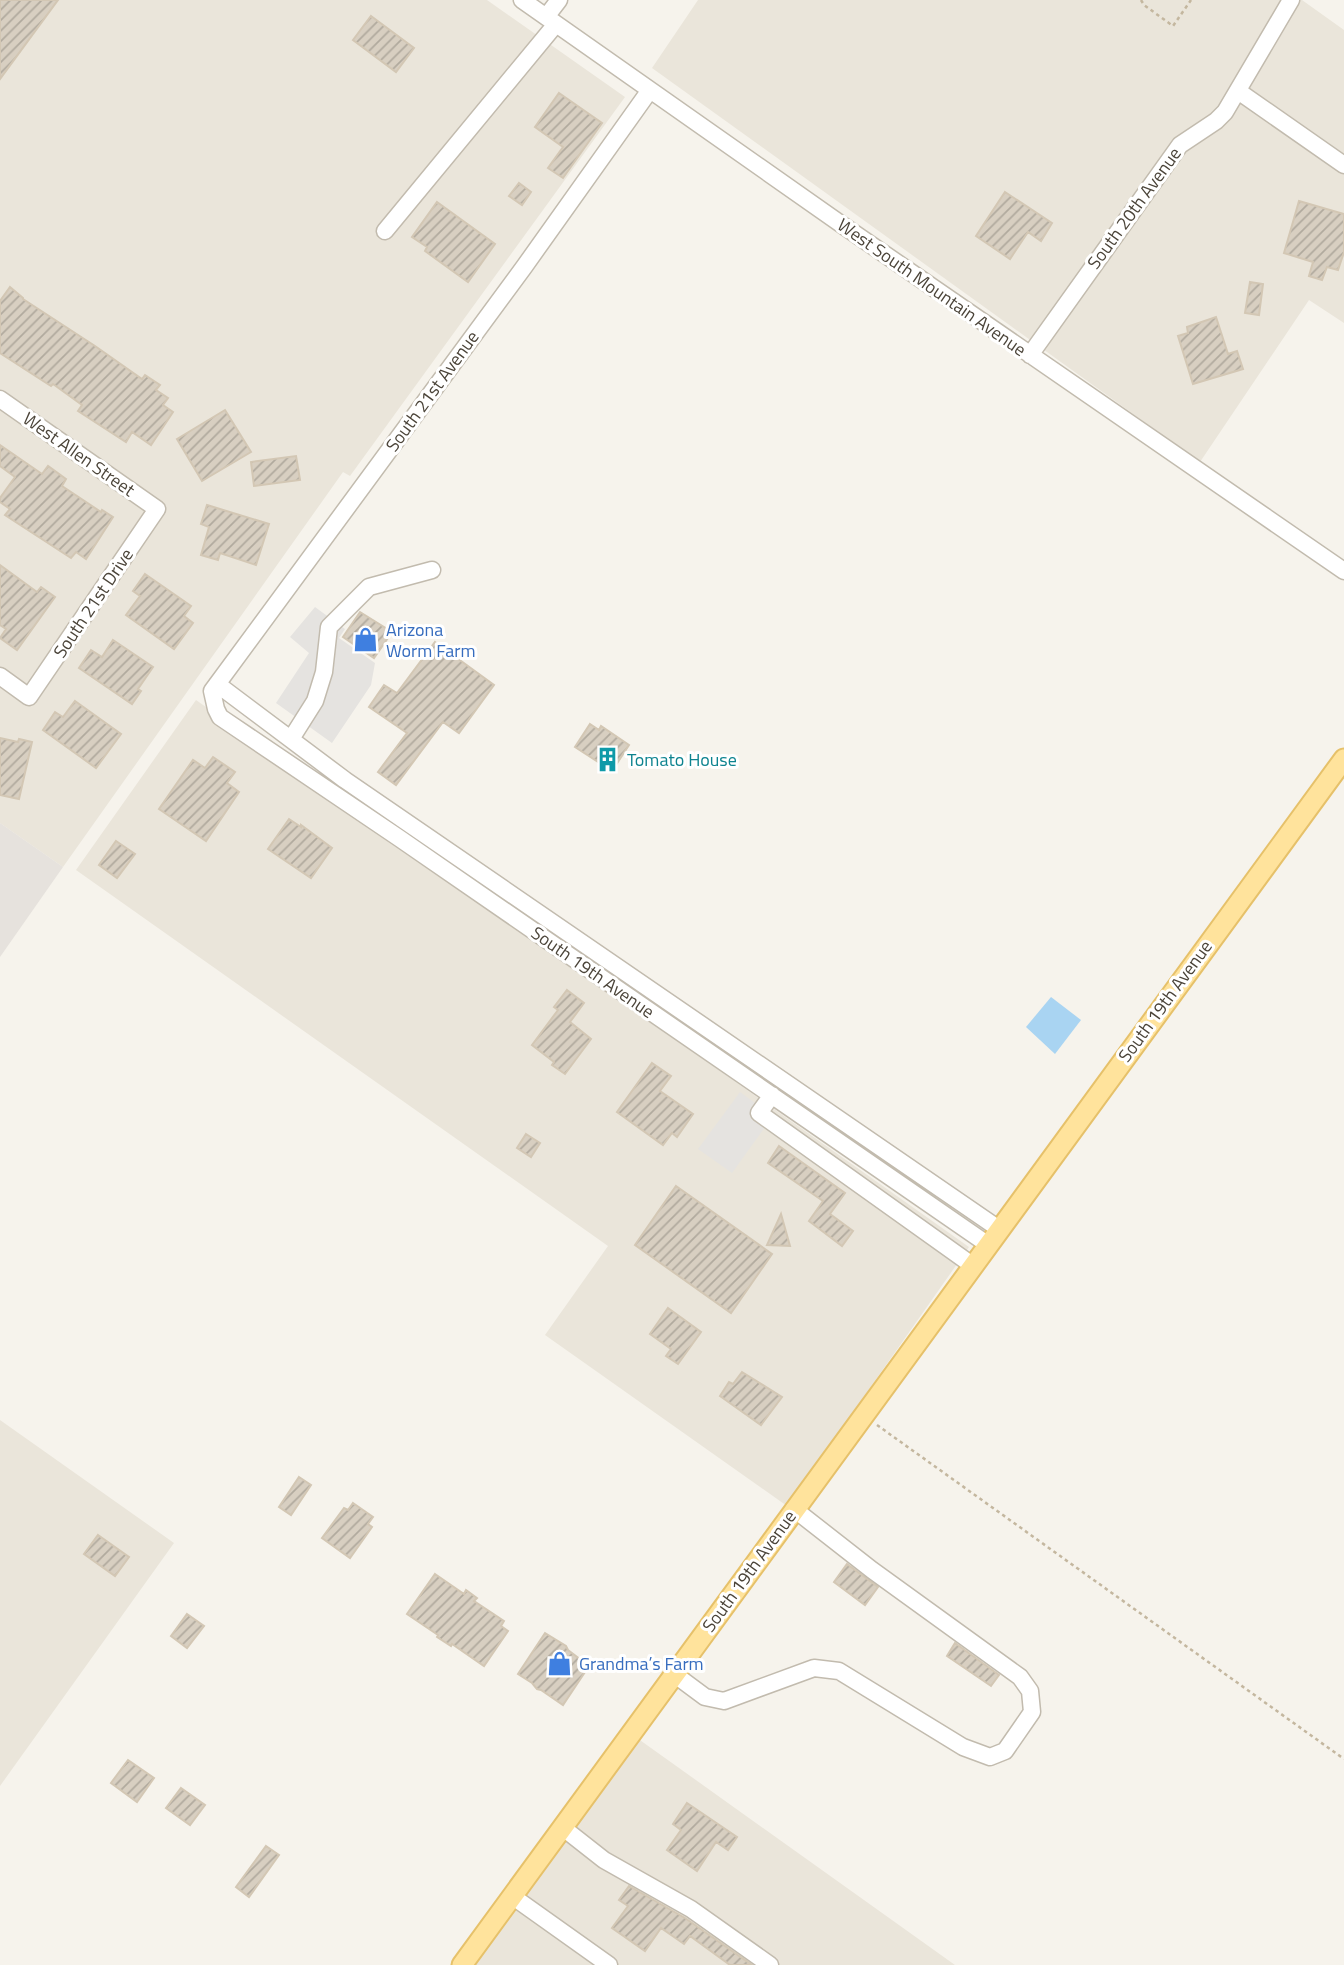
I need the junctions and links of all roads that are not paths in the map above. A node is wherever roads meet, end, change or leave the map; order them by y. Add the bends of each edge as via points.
1 (522, 0) edge
2 (559, 0) edge
3 (1291, 0) edge
4 (551, 20) junction
5 (650, 90) junction
6 (1238, 91) junction
7 (1344, 165) edge
8 (385, 230) dead end
9 (1030, 355) junction
10 (0, 399) edge
11 (157, 509) joint
12 (432, 570) dead end
13 (1344, 571) edge
14 (0, 676) edge
15 (214, 688) junction
16 (291, 739) junction
17 (1344, 758) edge
18 (772, 1095) junction
19 (993, 1237) junction
20 (972, 1265) junction
21 (794, 1509) junction
22 (674, 1674) junction
23 (562, 1827) junction
24 (512, 1896) junction
25 (462, 1965) edge
26 (609, 1965) edge
27 (770, 1965) edge

1 - 4 street, West South Mountain Avenue
2 - 4 street
3 - 6 street, South 20th Avenue
4 - 5 street, West South Mountain Avenue
4 - 8 street
5 - 9 street, West South Mountain Avenue
5 - 15 street, South 21st Avenue
6 - 7 street
6 - 9 street, South 20th Avenue via 1216,121 1180,145
9 - 13 street, West South Mountain Avenue
10 - 11 street, West Allen Street
11 - 14 street, South 21st Drive via 29,697
12 - 16 street via 369,587 329,627 315,701
15 - 16 street
15 - 18 street, South 19th Avenue via 220,717
16 - 19 street
17 - 19 main road, South 19th Avenue
18 - 19 street, South 19th Avenue
18 - 20 street via 759,1112
19 - 20 main road, South 19th Avenue
20 - 21 main road, South 19th Avenue
21 - 22 main road, South 19th Avenue
21 - 22 street via 1020,1677 1030,1691 1032,1712 1005,1751 990,1758 963,1747 839,1671 814,1668 724,1701 705,1697
22 - 23 main road, South 19th Avenue
23 - 24 main road, South 19th Avenue
23 - 27 street via 604,1860 691,1909
24 - 25 main road, South 19th Avenue
24 - 26 street

